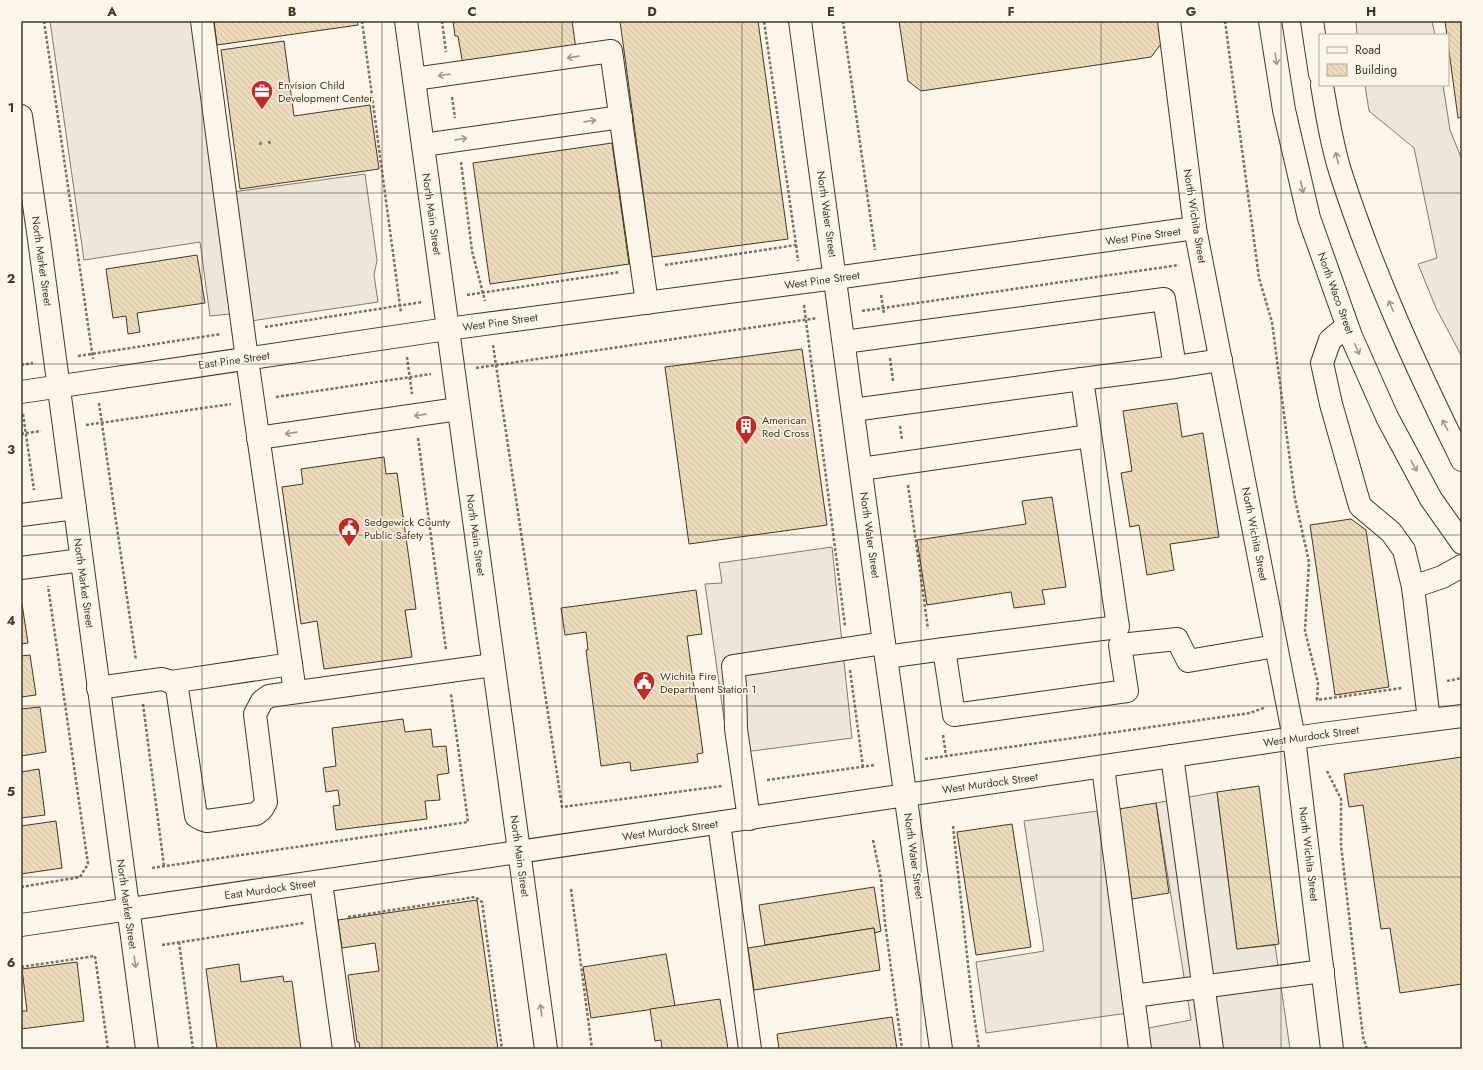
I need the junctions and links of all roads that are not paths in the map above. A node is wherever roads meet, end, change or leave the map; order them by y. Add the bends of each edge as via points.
1 (202, 21) edge
2 (406, 21) edge
3 (800, 21) edge
4 (1169, 21) edge
5 (1270, 21) edge
6 (1312, 21) edge
7 (1319, 67) edge
8 (414, 79) junction
9 (1322, 86) edge
10 (21, 116) edge
11 (621, 117) junction
12 (423, 145) junction
13 (1195, 228) junction
14 (835, 278) junction
15 (647, 303) junction
16 (1348, 326) junction
17 (448, 329) junction
18 (844, 342) junction
19 (247, 358) junction
20 (1221, 360) junction
21 (1175, 367) junction
22 (1082, 379) junction
23 (58, 386) junction
24 (21, 400) edge
25 (458, 409) junction
26 (853, 410) junction
27 (1090, 436) junction
28 (258, 438) junction
29 (1462, 460) edge
30 (861, 469) junction
31 (74, 508) junction
32 (29, 514) edge
33 (1462, 543) edge
34 (81, 560) junction
35 (1462, 566) edge
36 (21, 568) edge
37 (1413, 586) junction
38 (1119, 636) junction
39 (1276, 646) junction
40 (944, 649) junction
41 (885, 650) junction
42 (291, 664) junction
43 (494, 665) junction
44 (171, 682) junction
45 (98, 688) junction
46 (295, 692) junction
47 (1462, 716) edge
48 (1429, 720) junction
49 (1294, 738) junction
50 (1172, 756) junction
51 (1103, 767) junction
52 (906, 795) junction
53 (749, 819) junction
54 (719, 823) junction
55 (519, 853) junction
56 (321, 882) junction
57 (127, 910) junction
58 (21, 926) edge
59 (1323, 971) junction
60 (1203, 986) junction
61 (1133, 996) junction
62 (147, 1049) edge
63 (344, 1049) edge
64 (546, 1049) edge
65 (750, 1049) edge
66 (941, 1049) edge
67 (1140, 1049) edge
68 (1212, 1049) edge
69 (1332, 1049) edge

1 - 19 street
2 - 8 street, North Main Street
3 - 14 street, North Water Street
4 - 13 street, North Wichita Street
5 -> 16 street, North Waco Street via 1284,110 1309,218
6 - 7 street
11 -> 8 street via 611,51
8 - 12 street, North Main Street
29 -> 9 street via 1390,305 1369,249 1341,173
10 - 23 street, North Market Street
12 -> 11 street
11 - 15 street
12 - 17 street, North Main Street
13 - 14 street, West Pine Street
13 - 20 street, North Wichita Street
14 - 15 street, West Pine Street
14 - 18 street, North Water Street
15 - 17 street, West Pine Street
16 -> 33 street, North Waco Street via 1387,417 1431,499
16 - 37 street via 1330,340 1322,363 1331,404 1360,506 1391,532 1404,550
17 - 19 street, East Pine Street
17 - 25 street, North Main Street
18 - 21 street via 1164,299
18 - 26 street, North Water Street
19 - 23 street, East Pine Street
19 - 28 street
20 - 21 street
20 - 39 street, North Wichita Street
21 - 22 street
22 - 26 street
22 - 27 street
23 - 24 street, East Pine Street
23 - 31 street, North Market Street
25 -> 28 street
25 - 43 street, North Main Street
26 - 30 street, North Water Street
27 - 30 street
27 - 38 street
28 - 42 street
30 - 41 street, North Water Street
31 - 32 street
31 - 34 street, North Market Street
34 - 36 street
34 - 45 street, North Market Street
35 - 37 street via 1442,577
37 - 48 street
38 - 39 street via 1177,639 1188,661
38 - 40 street
38 - 40 street via 1126,691 954,715
39 - 49 street, North Wichita Street
40 - 41 street
41 - 52 street, North Water Street
41 - 53 street via 848,648 733,666 736,729
42 - 44 street
42 - 46 street
43 - 46 street
43 - 55 street, North Main Street
44 - 45 street via 162,679
44 - 46 street via 177,688 196,816 207,820 256,814 262,809 266,802 255,714 262,701 269,696
45 - 57 street, North Market Street
47 - 48 street, West Murdock Street
48 - 49 street, West Murdock Street
49 - 50 street, West Murdock Street
49 - 59 street, North Wichita Street
50 - 51 street, West Murdock Street
50 - 60 street
51 - 52 street, West Murdock Street
51 - 61 street
52 - 53 street, West Murdock Street
52 - 66 street, North Water Street
53 - 54 street, West Murdock Street
54 - 55 street, West Murdock Street
54 - 65 street
55 - 56 street, East Murdock Street
64 -> 55 street, North Main Street
56 - 57 street, East Murdock Street
56 - 63 street
57 - 58 street, East Murdock Street
57 -> 62 street, North Market Street
59 - 60 street
59 - 69 street, North Wichita Street
60 - 61 street
60 - 68 street
61 - 67 street

